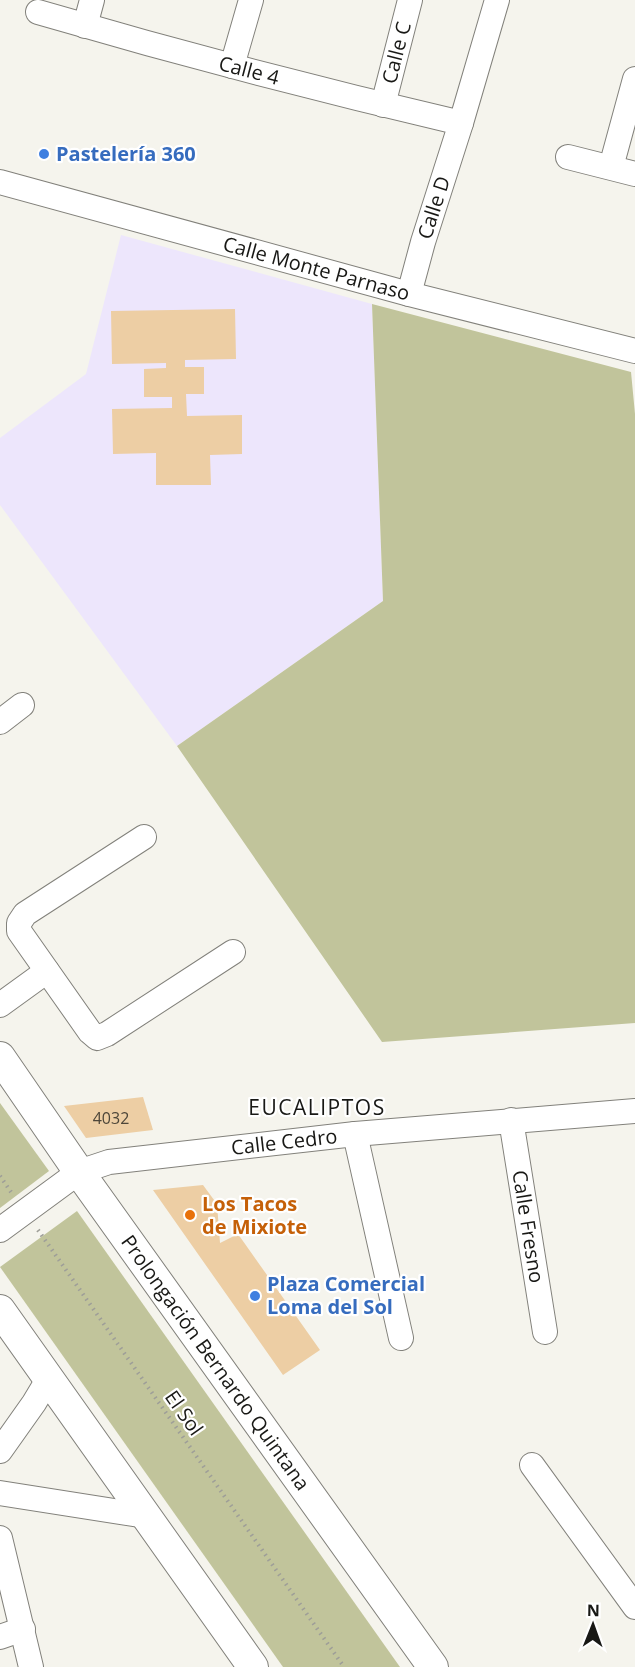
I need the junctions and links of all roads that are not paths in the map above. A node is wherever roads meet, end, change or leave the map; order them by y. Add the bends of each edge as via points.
1 (92, 0) edge
2 (251, 0) edge
3 (410, 0) edge
4 (497, 0) edge
5 (38, 12) dead end
6 (85, 26) junction
7 (232, 66) junction
8 (635, 79) edge
9 (383, 105) junction
10 (461, 123) junction
11 (568, 157) dead end
12 (611, 167) junction
13 (635, 174) edge
14 (0, 182) edge
15 (410, 294) junction
16 (635, 351) edge
17 (22, 705) dead end
18 (0, 722) edge
19 (144, 837) dead end
20 (233, 952) dead end
21 (47, 972) junction
22 (0, 1005) edge
23 (0, 1056) edge
24 (635, 1111) edge
25 (511, 1120) junction
26 (355, 1134) junction
27 (79, 1172) junction
28 (0, 1230) edge
29 (0, 1310) edge
30 (545, 1332) dead end
31 (401, 1338) dead end
32 (49, 1378) junction
33 (0, 1451) edge
34 (532, 1465) dead end
35 (0, 1493) edge
36 (146, 1516) junction
37 (0, 1538) edge
38 (635, 1607) edge
39 (23, 1629) junction
40 (0, 1637) edge
41 (31, 1667) edge
42 (253, 1667) edge
43 (433, 1667) edge

1 - 6 street
2 - 7 street
3 - 9 street, Calle C
4 - 10 street, Calle D
5 - 6 street, Calle 4
6 - 7 street, Calle 4
7 - 9 street, Calle 4
8 - 12 street
9 - 10 street, Calle 4
10 - 15 street, Calle D
11 - 12 street
12 - 13 street
14 - 15 street, Calle Monte Parnaso
15 - 16 street, Calle Monte Parnaso
17 - 18 street
19 - 21 street via 24,914 19,931
20 - 21 street via 97,1038
21 - 22 street
23 - 27 main road, Prolongación Bernardo Quintana
24 - 25 street, Calle Cedro
25 - 26 street, Calle Cedro
25 - 30 street, Calle Fresno
26 - 27 street, Calle Cedro via 109,1162
26 - 31 street
27 - 28 street, Calle Cedro
27 - 43 main road, Prolongación Bernardo Quintana
29 - 32 main road
32 - 33 street
32 - 36 main road
34 - 38 street
35 - 36 street
36 - 42 main road
37 - 39 street
39 - 40 street
39 - 41 street

